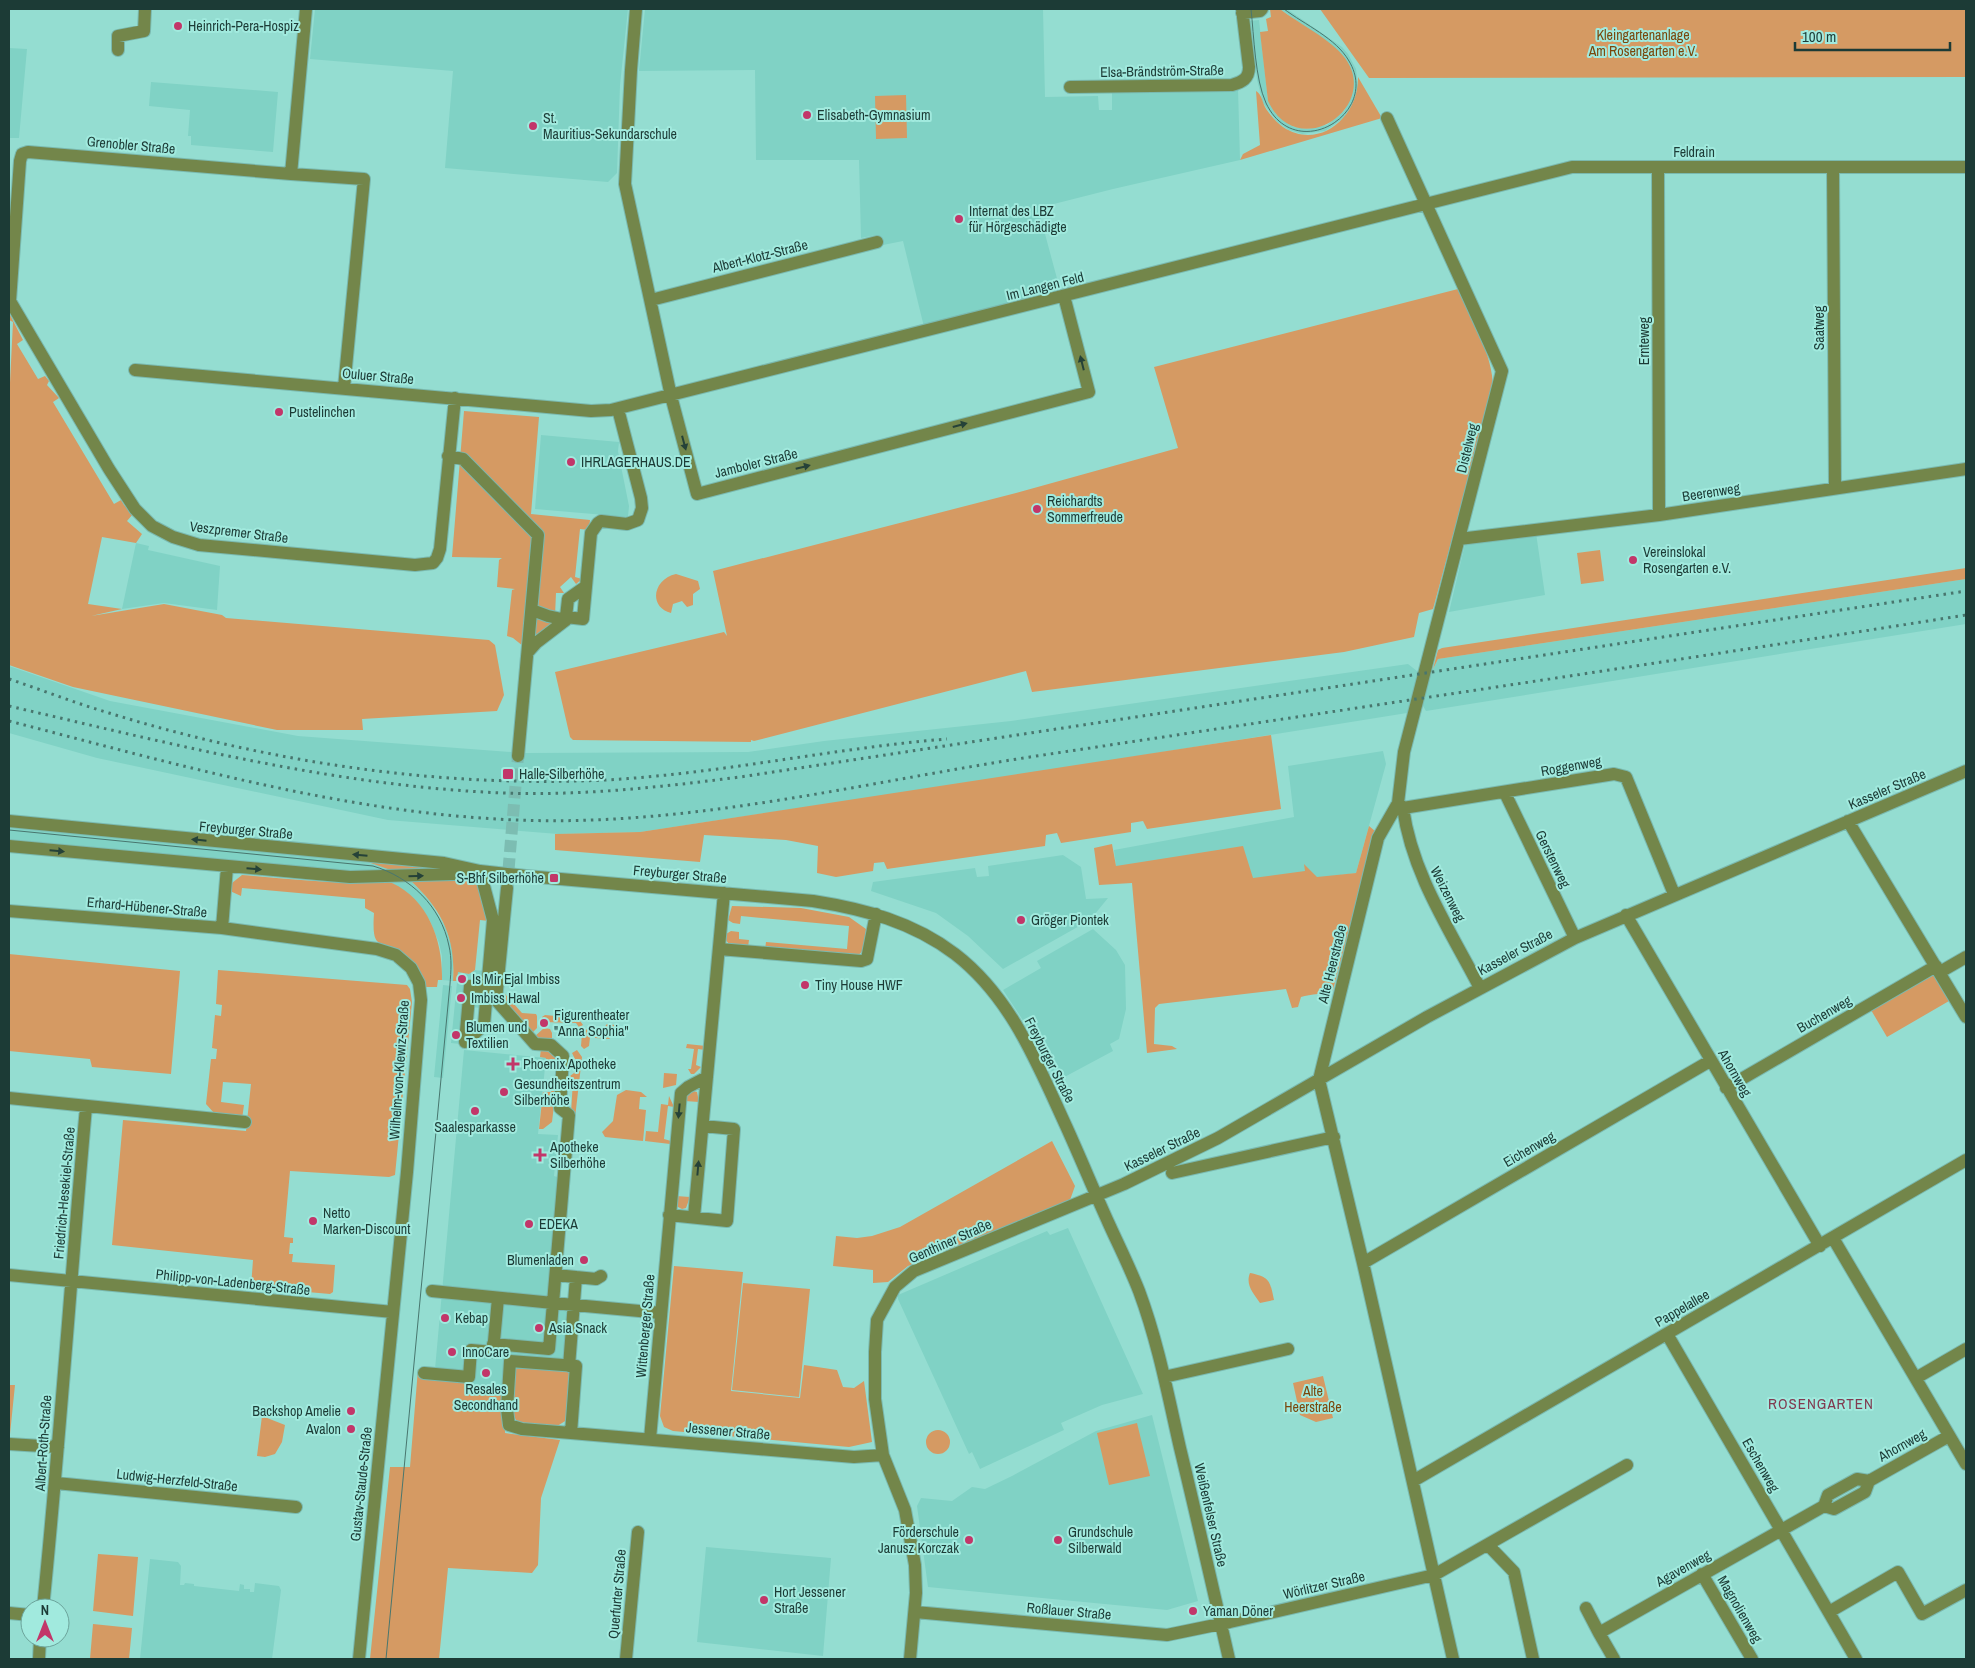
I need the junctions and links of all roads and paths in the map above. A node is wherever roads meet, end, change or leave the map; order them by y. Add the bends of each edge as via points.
1 (145, 9) edge
2 (306, 9) edge
3 (636, 9) edge
4 (1262, 9) edge
5 (1242, 11) edge
6 (118, 50) dead end
7 (1070, 87) dead end
8 (1387, 118) dead end
9 (1658, 167) junction
10 (1834, 167) junction
11 (1966, 167) edge
12 (291, 174) junction
13 (1426, 203) junction
14 (12, 207) edge
15 (11, 232) edge
16 (877, 242) dead end
17 (1064, 296) junction
18 (651, 300) junction
19 (135, 370) dead end
20 (344, 388) junction
21 (671, 396) junction
22 (455, 398) junction
23 (618, 409) junction
24 (448, 456) junction
25 (1966, 469) edge
26 (1835, 488) junction
27 (1659, 515) junction
28 (1459, 539) junction
29 (585, 587) dead end
30 (532, 610) junction
31 (528, 652) junction
32 (518, 756) tunnel mouth
33 (1966, 771) edge
34 (1505, 793) junction
35 (1400, 805) junction
36 (9, 821) edge
37 (1848, 821) junction
38 (9, 846) edge
39 (227, 867) junction
40 (480, 871) junction
41 (507, 888) tunnel mouth
42 (724, 893) junction
43 (1674, 894) junction
44 (9, 911) edge
45 (876, 914) junction
46 (1626, 915) junction
47 (222, 928) junction
48 (1575, 938) junction
49 (719, 949) junction
50 (1966, 956) edge
51 (1938, 969) junction
52 (492, 988) junction
53 (1480, 988) junction
54 (1966, 1017) edge
55 (1710, 1061) junction
56 (707, 1077) junction
57 (1319, 1080) junction
58 (1726, 1088) junction
59 (9, 1098) edge
60 (86, 1107) junction
61 (245, 1122) dead end
62 (702, 1126) junction
63 (1334, 1137) junction
64 (1966, 1160) edge
65 (1172, 1173) dead end
66 (1096, 1194) junction
67 (669, 1215) junction
68 (694, 1217) junction
69 (1833, 1238) junction
70 (1820, 1246) junction
71 (1363, 1263) junction
72 (9, 1275) edge
73 (601, 1276) dead end
74 (70, 1281) junction
75 (555, 1281) junction
76 (578, 1285) junction
77 (432, 1291) dead end
78 (498, 1298) junction
79 (553, 1303) junction
80 (575, 1305) junction
81 (393, 1312) junction
82 (661, 1313) junction
83 (1668, 1334) junction
84 (493, 1344) junction
85 (1288, 1349) dead end
86 (1966, 1349) edge
87 (569, 1366) junction
88 (424, 1373) dead end
89 (1164, 1377) junction
90 (1916, 1378) junction
91 (571, 1433) junction
92 (1949, 1436) junction
93 (650, 1439) junction
94 (9, 1444) edge
95 (58, 1447) junction
96 (883, 1455) junction
97 (1966, 1464) edge
98 (1627, 1465) dead end
99 (1413, 1481) junction
100 (56, 1483) junction
101 (296, 1507) dead end
102 (1782, 1530) junction
103 (638, 1532) dead end
104 (1488, 1545) junction
105 (1434, 1574) junction
106 (1702, 1574) junction
107 (1966, 1590) edge
108 (44, 1598) edge
109 (1586, 1608) dead end
110 (915, 1612) junction
111 (1829, 1612) junction
112 (1220, 1624) junction
113 (1599, 1633) junction
114 (359, 1659) edge
115 (626, 1659) edge
116 (910, 1659) edge
117 (1229, 1659) edge
118 (1454, 1659) edge
119 (1533, 1659) edge
120 (1614, 1659) edge
121 (1752, 1659) edge
122 (1856, 1659) edge

1 - 6 street via 144,30 118,36
2 - 12 street
3 - 18 street, Jamboler Straße via 625,184
4 - 5 street, Elsa-Brändström-Straße
5 - 7 street, Elsa-Brändström-Straße via 1249,67 1248,75 1241,82 1232,85
8 - 13 street, Distelweg
9 - 10 street, Feldrain
9 - 13 street, Feldrain via 1572,167
9 - 27 street, Ernteweg
10 - 11 street, Feldrain
10 - 26 street, Saatweg
12 - 14 street, Grenobler Straße via 28,152 22,154
12 - 20 street, Grenobler Straße via 364,179
13 - 17 street, Im Langen Feld
13 - 28 street, Distelweg via 1502,371
14 - 15 street, Veszpremer Straße
15 - 24 street, Veszpremer Straße via 10,301 135,509 152,526 173,537 199,545 415,565 433,563 440,550
16 - 18 street, Albert-Klotz-Straße
17 - 21 street, Im Langen Feld
21 -> 17 street, Jamboler Straße via 697,494 1089,392
18 - 21 street, Jamboler Straße
19 - 20 street, Ouluer Straße
20 - 22 street, Ouluer Straße
21 - 23 street, Ouluer Straße
22 - 23 street, Ouluer Straße via 591,410
22 - 24 street, Veszpremer Straße
23 - 29 street via 642,508 638,520 632,523 601,521 594,527
24 - 30 street via 464,459 538,535
25 - 26 street, Beerenweg
26 - 27 street, Beerenweg
27 - 28 street, Beerenweg
28 - 35 street, Distelweg via 1404,752
30 - 31 street
30 - 31 street via 566,620
31 - 32 street
33 - 37 street, Kasseler Straße
34 - 35 street, Roggenweg
34 - 43 street, Roggenweg via 1614,774 1626,777
34 - 48 street, Gerstenweg
35 - 53 street, Weizenweg via 1426,886
35 - 57 street, Alte Heerstraße via 1378,838
40 -> 36 street, Freyburger Straße via 444,863
37 - 43 street, Kasseler Straße
37 - 51 street
38 -> 39 street, Freyburger Straße
39 -> 40 street, Freyburger Straße via 357,878
39 - 47 street, Erhard-Hübener-Straße
40 - 42 street, Freyburger Straße
40 - 52 street via 493,920 489,970
41 - 52 street via 508,915
42 - 45 street, Freyburger Straße via 813,901
42 - 49 street
43 - 46 street, Kasseler Straße
44 - 47 street, Erhard-Hübener-Straße
45 - 49 street via 867,959 861,961
45 - 66 street, Freyburger Straße via 947,948 998,997 1042,1072
46 - 48 street, Kasseler Straße
46 - 55 street, Ahornweg
47 - 81 street, Wilhelm-von-Klewiz-Straße via 377,949 396,955 411,968 419,983 421,1000
48 - 53 street, Kasseler Straße
49 - 56 street
50 - 51 street, Buchenweg
51 - 54 street
51 - 58 street, Buchenweg
52 - 75 street via 496,1000 535,1044 552,1045 563,1056 560,1108 568,1114
53 - 57 street, Kasseler Straße
55 - 58 street, Ahornweg
55 - 71 street, Eichenweg
56 - 62 street
56 -> 67 street, Wittenberger Straße via 681,1093
57 - 63 street, Alte Heerstraße
57 - 66 street, Kasseler Straße via 1218,1138 1124,1184
58 - 70 street, Ahornweg
59 - 60 street
60 - 61 street
60 - 74 street, Friedrich-Hesekiel-Straße
68 -> 62 street
62 - 68 street via 734,1129 727,1221
63 - 65 street
63 - 71 street, Alte Heerstraße
64 - 69 street, Pappelallee
66 - 89 street, Weißenfelser Straße via 1138,1290
66 - 96 street, Genthiner Straße via 914,1271 895,1287 878,1320 875,1352 875,1399
67 - 68 street
67 - 82 street, Wittenberger Straße
69 - 70 street, Pappelallee
69 - 90 street, Ahornweg
70 - 83 street, Pappelallee
71 - 99 street, Alte Heerstraße
72 - 74 street, Philipp-von-Ladenberg-Straße
73 - 76 street
74 - 81 street, Philipp-von-Ladenberg-Straße
74 - 95 street, Albert-Roth-Straße
75 - 76 street
75 - 79 street
76 - 80 street
77 - 78 street
78 - 79 street
78 - 84 street
79 - 80 street
79 - 84 street via 549,1350
80 - 82 street
80 - 87 street
81 - 114 street, Gustav-Staude-Straße
82 - 93 street, Wittenberger Straße
83 - 99 street, Pappelallee
83 - 102 street, Eschenweg
84 - 88 street via 493,1352 472,1350 469,1377
85 - 89 street
86 - 90 street
87 - 91 street via 576,1366
87 - 91 street, Jessener Straße via 510,1360 507,1409 509,1425
89 - 112 street, Weißenfelser Straße
90 - 92 street, Ahornweg
91 - 93 street, Jessener Straße
92 - 97 street, Ahornweg
92 - 102 street, Ahornweg via 1869,1481 1857,1479 1828,1495 1824,1506
93 - 96 street, Jessener Straße via 854,1457
94 - 95 street
95 - 100 street, Albert-Roth-Straße
96 - 110 street, Genthiner Straße via 905,1510 915,1565
98 - 104 street
99 - 105 street, Alte Heerstraße
100 - 101 street, Ludwig-Herzfeld-Straße
100 - 108 street, Albert-Roth-Straße
102 - 106 street, Agavenweg
102 - 111 street, Eschenweg
103 - 115 street, Querfurter Straße
104 - 105 street
104 - 119 street via 1514,1572
105 - 112 street, Wörlitzer Straße
105 - 118 street, Alte Heerstraße
106 - 113 street, Agavenweg
106 - 121 street, Magnolienweg
107 - 111 street via 1922,1614 1898,1572
109 - 113 street
110 - 112 street, Roßlauer Straße via 1167,1635
110 - 116 street, Genthiner Straße
111 - 122 street, Eschenweg
112 - 117 street, Weißenfelser Straße
113 - 120 street

